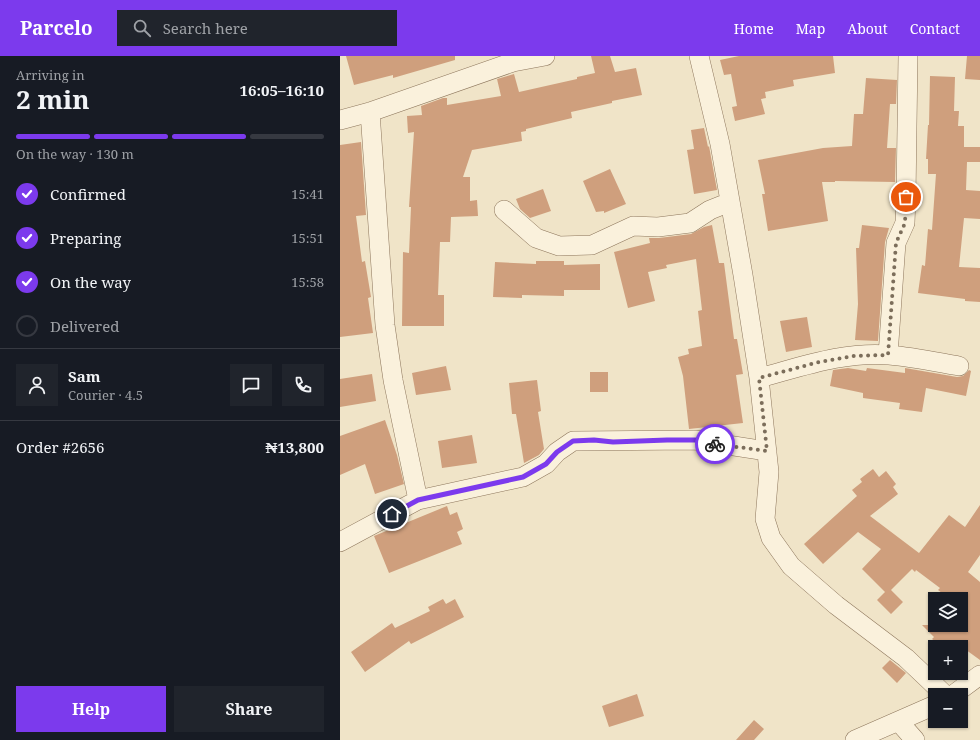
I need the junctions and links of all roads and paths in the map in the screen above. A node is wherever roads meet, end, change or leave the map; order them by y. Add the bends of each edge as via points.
1 (545, 56) edge
2 (699, 56) edge
3 (908, 56) edge
4 (512, 59) edge
5 (370, 112) junction
6 (340, 120) edge
7 (730, 202) junction
8 (504, 210) dead end
9 (888, 355) junction
10 (959, 366) dead end
11 (759, 378) junction
12 (767, 451) junction
13 (418, 500) junction
14 (340, 542) edge
15 (980, 675) edge
16 (937, 688) edge
17 (962, 688) edge
18 (928, 708) edge
19 (899, 722) junction
20 (855, 740) edge
21 (915, 740) edge

1 - 4 street
2 - 7 street via 720,144
3 - 9 street via 905,223 896,243
4 - 5 street
5 - 6 street
5 - 13 street via 385,325 393,380
7 - 8 street via 710,210 690,223 658,227 633,226 592,245 559,246 536,238
7 - 11 street
9 - 10 street
9 - 11 street via 854,356 819,362
11 - 12 street
12 - 13 street via 695,440 573,441 557,452 546,464 523,477
12 - 16 street via 769,472 765,519 771,538 791,566 836,605 906,658
13 - 14 street
15 - 17 street
18 - 19 street
19 - 20 street
19 - 21 street

